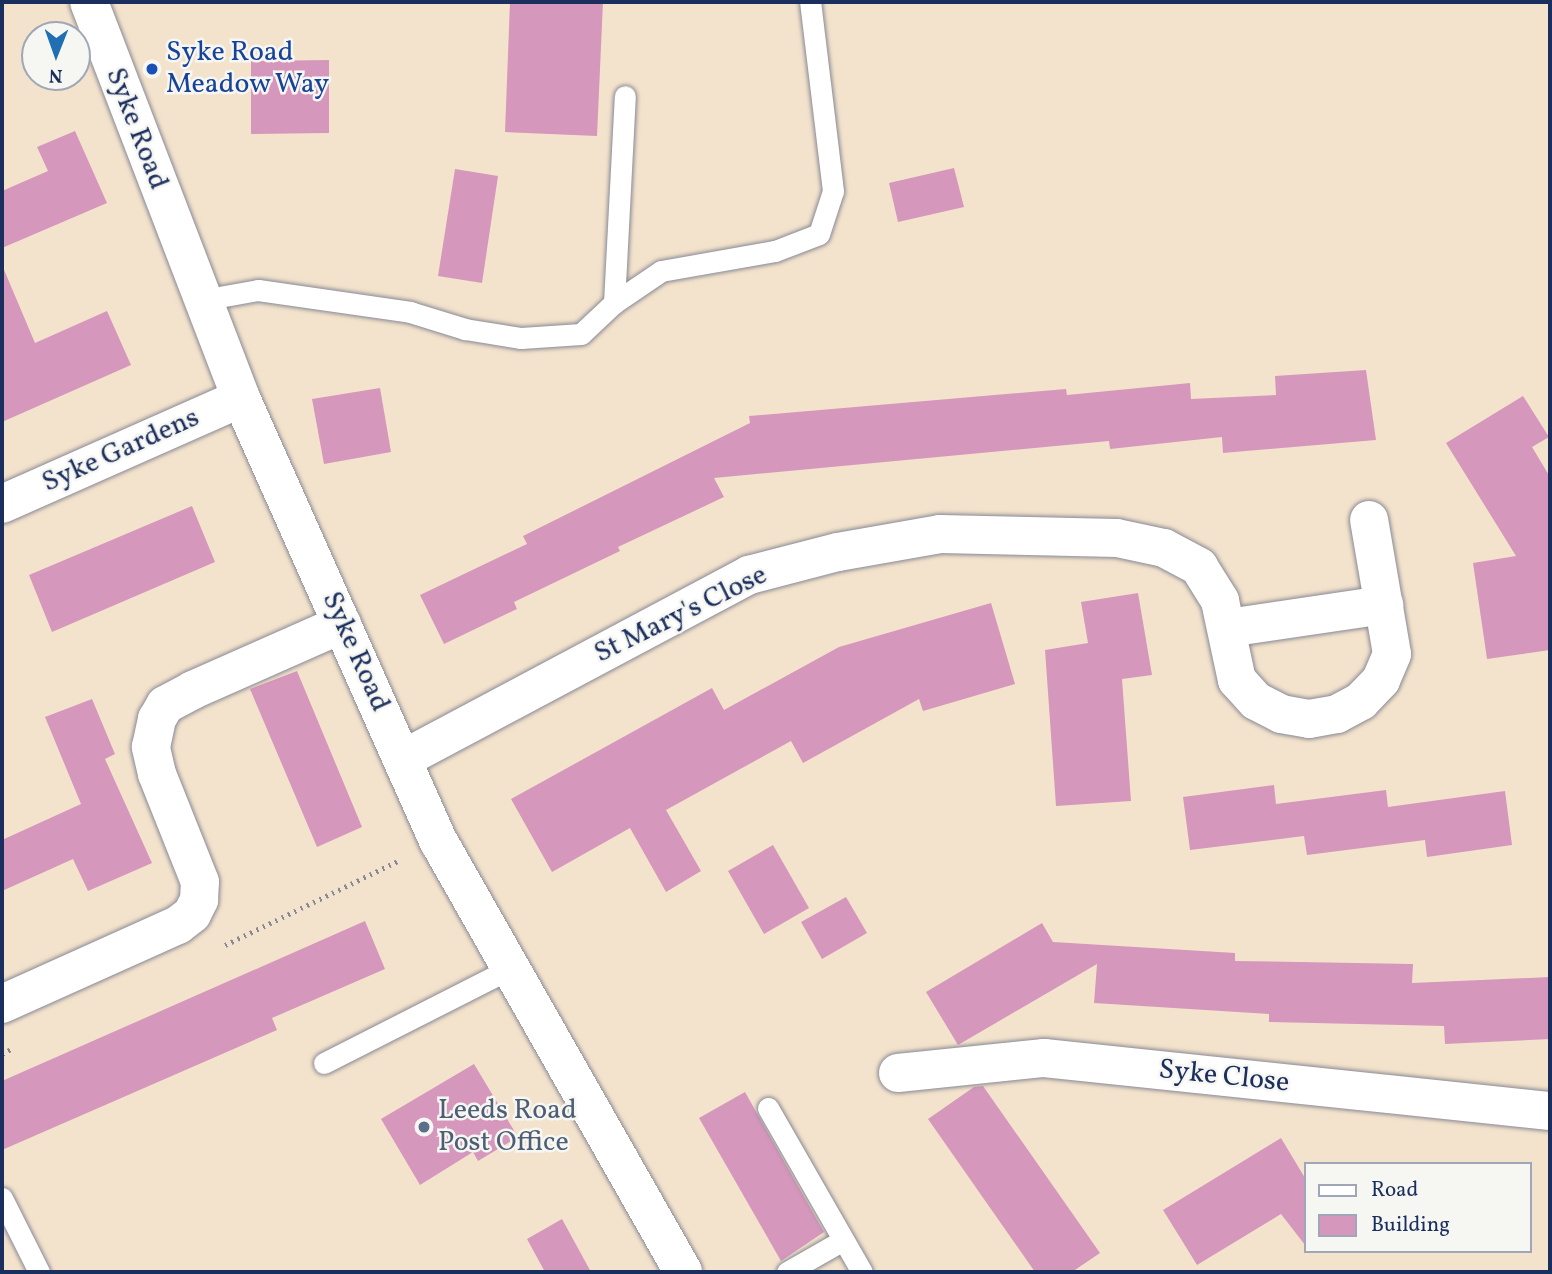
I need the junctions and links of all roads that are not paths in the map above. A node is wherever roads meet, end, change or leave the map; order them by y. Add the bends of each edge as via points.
1 (89, 2) edge
2 (810, 2) edge
3 (625, 96) dead end
4 (202, 300) junction
5 (614, 303) junction
6 (241, 398) junction
7 (2, 504) edge
8 (1370, 520) dead end
9 (1384, 605) junction
10 (342, 624) junction
11 (1228, 628) junction
12 (403, 759) junction
13 (511, 968) junction
14 (2, 1003) edge
15 (324, 1063) dead end
16 (898, 1073) dead end
17 (768, 1108) dead end
18 (1550, 1111) edge
19 (2, 1198) edge
20 (8, 1225) edge
21 (843, 1240) junction
22 (39, 1272) edge
23 (682, 1272) edge
24 (787, 1272) edge
25 (862, 1272) edge

1 - 4 street, Syke Road
2 - 5 lane via 833,191 819,234 775,251 661,271
3 - 5 lane
4 - 5 lane via 258,290 410,312 465,329 521,338 581,334
4 - 6 street, Syke Road
6 - 7 street, Syke Gardens
6 - 10 street, Syke Road
8 - 9 street, St Mary's Close
9 - 11 street
9 - 11 street, St Mary's Close via 1392,654 1381,680 1361,701 1337,714 1308,719 1281,714 1256,701 1237,680
10 - 12 street, Syke Road
10 - 14 street via 192,690 165,705 157,719 151,747 158,775 200,882 192,914 178,925
11 - 12 street, St Mary's Close via 1220,601 1199,568 1164,548 1116,538 940,534 838,552 749,575
12 - 13 street, Syke Road via 439,842
13 - 15 lane
13 - 23 street, Syke Road
16 - 18 street, Syke Close via 1044,1058
17 - 21 lane
19 - 20 lane
20 - 22 lane
21 - 24 lane
21 - 25 lane

